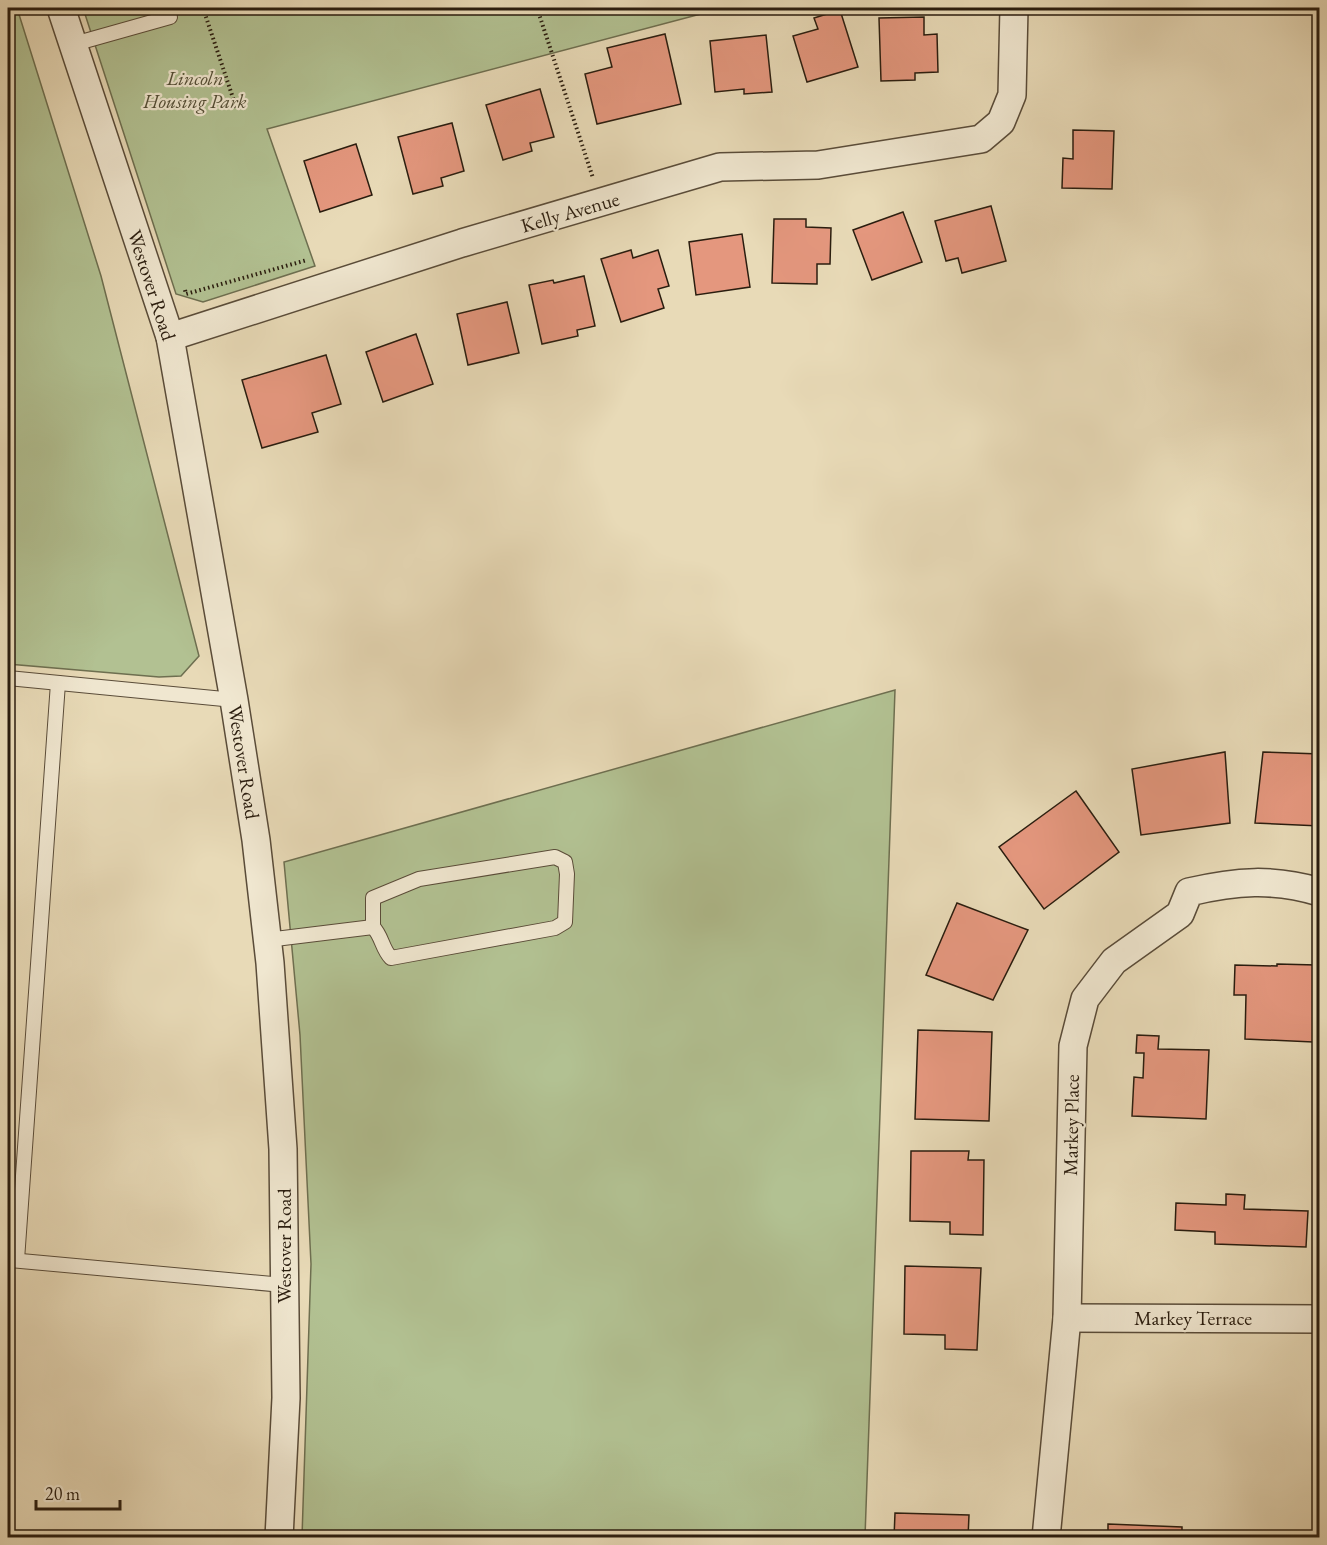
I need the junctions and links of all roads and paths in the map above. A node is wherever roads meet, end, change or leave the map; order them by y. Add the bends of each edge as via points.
1 (61, 8) edge
2 (203, 8) edge
3 (545, 8) edge
4 (1014, 8) edge
5 (538, 9) edge
6 (170, 17) dead end
7 (74, 44) junction
8 (237, 110) dead end
9 (601, 203) junction
10 (307, 260) dead end
11 (182, 282) dead end
12 (170, 337) junction
13 (8, 678) edge
14 (58, 683) junction
15 (234, 700) junction
16 (1320, 892) edge
17 (373, 927) junction
18 (267, 940) junction
19 (12, 1260) edge
20 (283, 1285) junction
21 (1067, 1318) junction
22 (1320, 1318) edge
23 (279, 1538) edge
24 (1047, 1538) edge

1 - 7 street, Westover Road
2 - 8 path
3 - 5 path
4 - 9 street, Kelly Avenue via 1012,95 1001,122 981,139 819,165 720,167
5 - 9 path
6 - 7 lane
7 - 12 street, Westover Road
9 - 12 street, Kelly Avenue via 462,243
10 - 11 path via 186,294
12 - 15 street, Westover Road
13 - 14 lane
14 - 15 lane
14 - 19 lane
15 - 18 street, Westover Road
16 - 21 street, Markey Place via 1260,881 1189,892 1180,914 1114,961 1084,999 1073,1046
17 - 17 lane via 391,958 555,928 565,922 565,862 555,857 419,879 373,898
17 - 18 lane
18 - 20 street, Westover Road via 283,1149
19 - 20 lane
20 - 23 street, Westover Road via 286,1398
21 - 22 street, Markey Terrace
21 - 24 street, Markey Place

